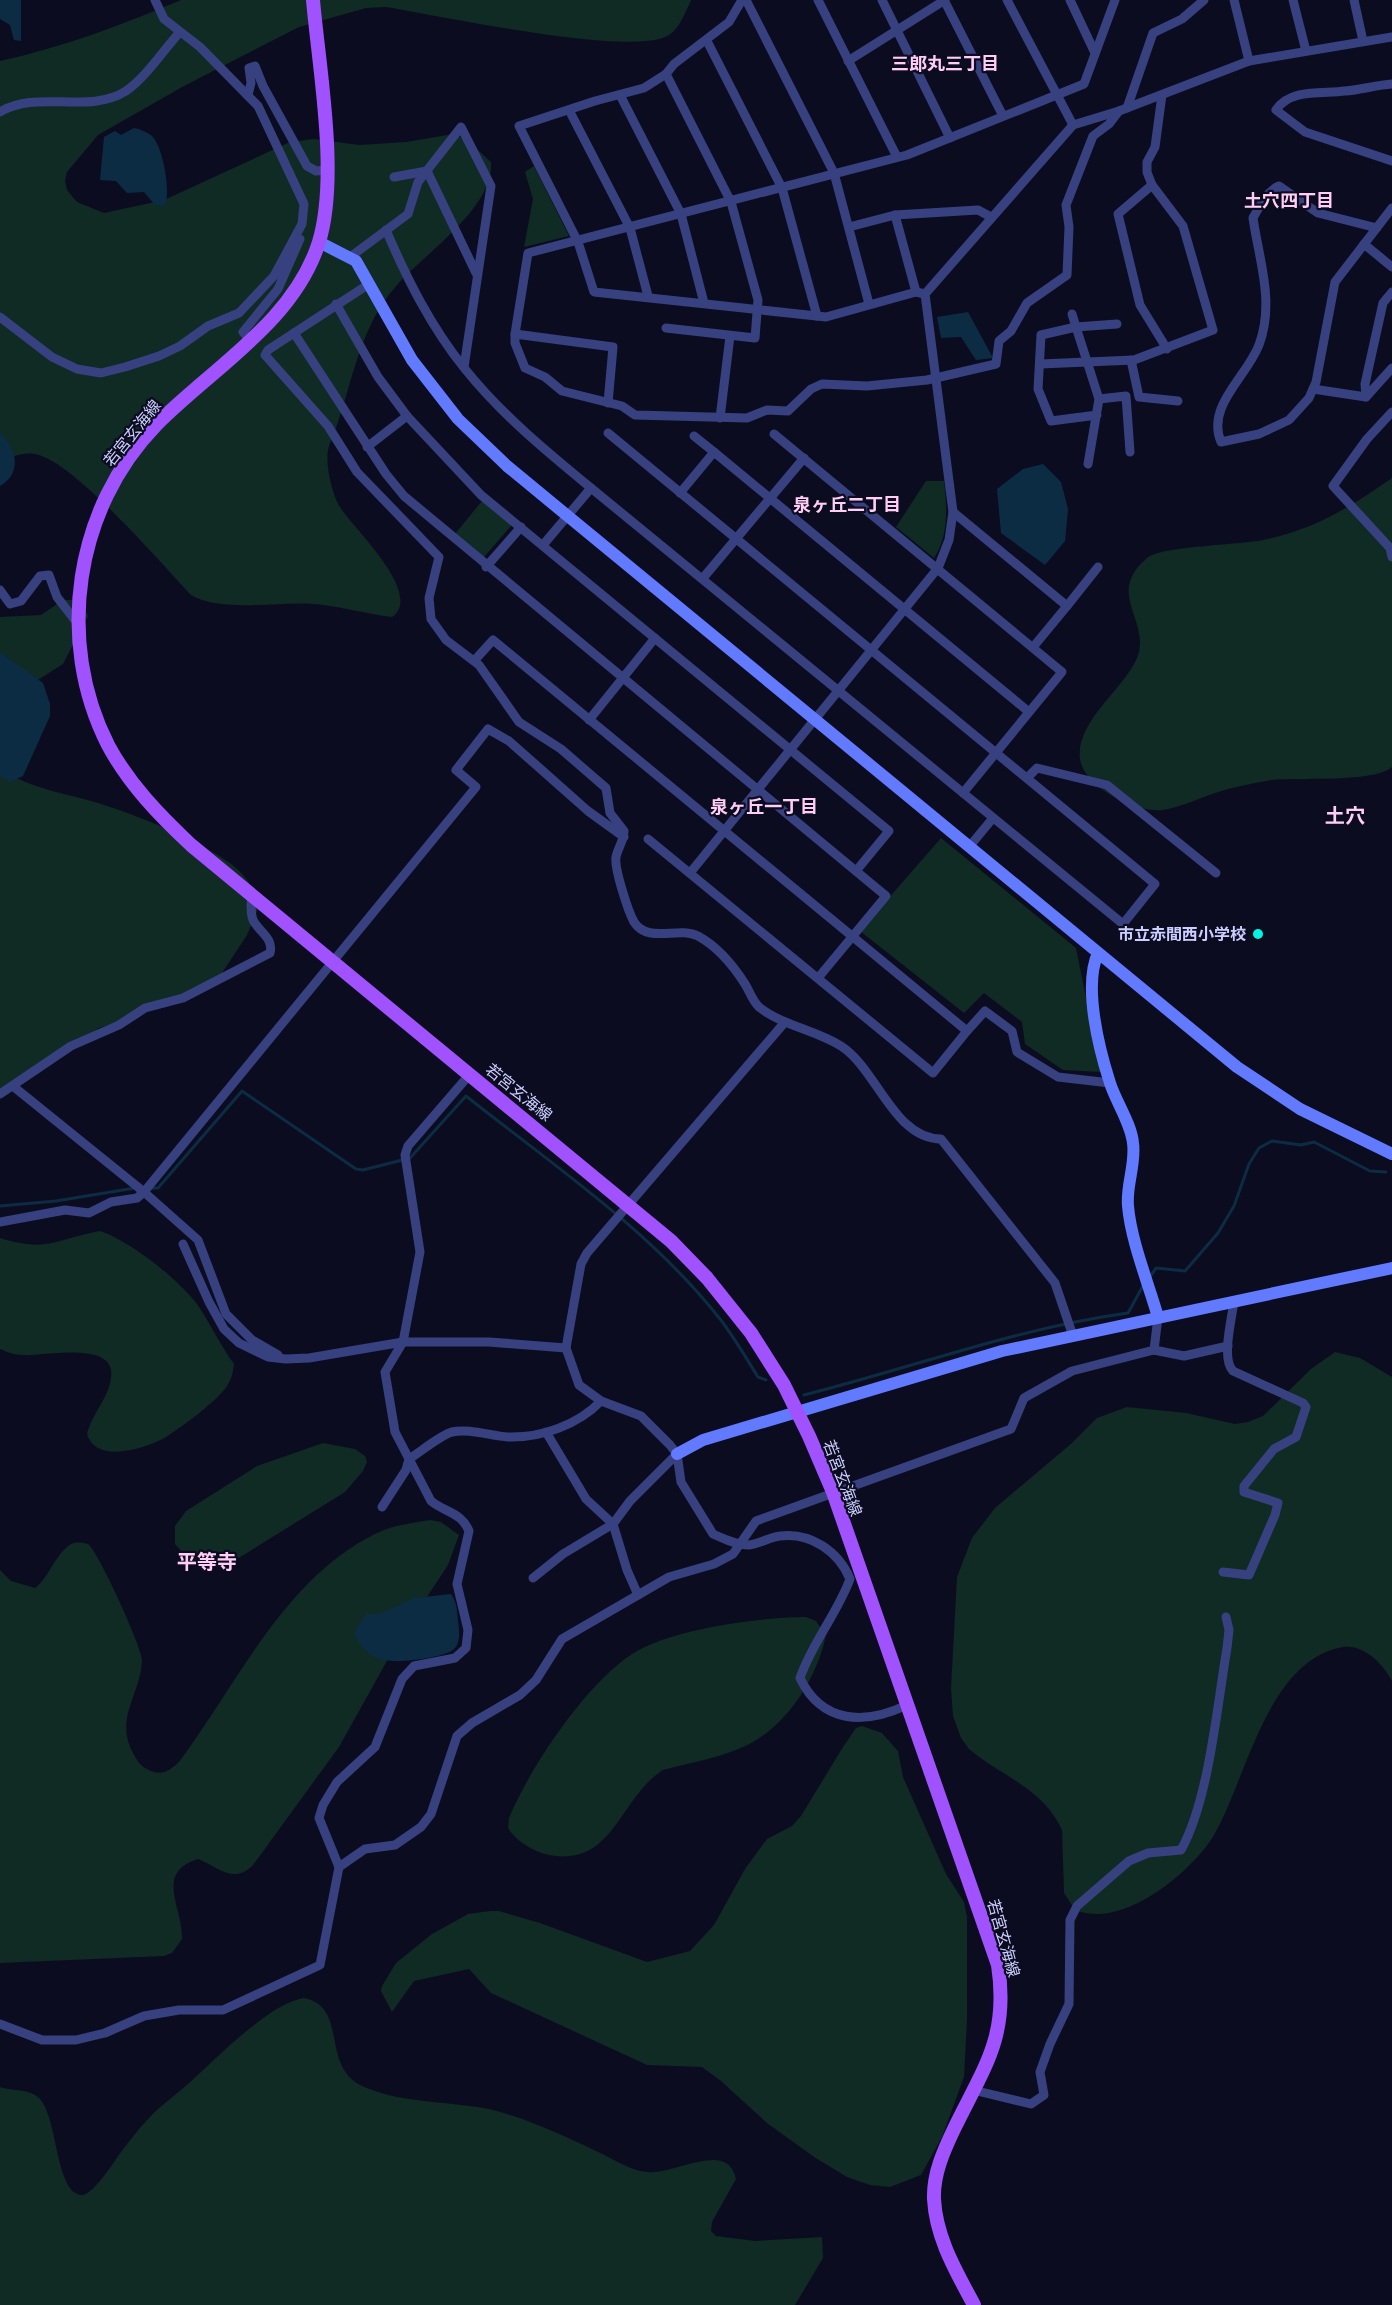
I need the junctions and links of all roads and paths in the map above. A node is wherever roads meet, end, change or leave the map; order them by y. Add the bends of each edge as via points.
1 (155, 0) edge
2 (313, 0) edge
3 (744, 0) edge
4 (818, 0) edge
5 (882, 0) edge
6 (944, 0) edge
7 (1007, 0) edge
8 (1070, 0) edge
9 (1115, 0) edge
10 (1204, 0) edge
11 (1234, 0) edge
12 (1293, 0) edge
13 (1354, 0) edge
14 (897, 30) junction
15 (179, 33) junction
16 (1392, 37) edge
17 (707, 41) junction
18 (1363, 41) junction
19 (1306, 51) junction
20 (1095, 53) junction
21 (848, 60) junction
22 (1249, 62) junction
23 (666, 74) junction
24 (1392, 84) edge
25 (248, 94) junction
26 (1162, 94) junction
27 (620, 95) junction
28 (1055, 95) junction
29 (1123, 109) junction
30 (569, 110) junction
31 (0, 112) edge
32 (1003, 116) junction
33 (1073, 125) junction
34 (950, 138) junction
35 (897, 157) junction
36 (1392, 161) edge
37 (327, 170) junction
38 (427, 171) junction
39 (834, 174) junction
40 (394, 177) dead end
41 (1152, 185) junction
42 (782, 188) junction
43 (731, 202) junction
44 (1392, 208) edge
45 (681, 214) junction
46 (895, 215) junction
47 (991, 217) junction
48 (303, 225) junction
49 (849, 227) junction
50 (630, 228) junction
51 (1377, 228) junction
52 (386, 230) junction
53 (319, 242) junction
54 (578, 242) junction
55 (1364, 244) junction
56 (350, 257) junction
57 (1392, 267) edge
58 (476, 273) junction
59 (369, 284) junction
60 (1392, 292) edge
61 (920, 293) junction
62 (648, 296) junction
63 (704, 303) junction
64 (336, 304) junction
65 (869, 304) junction
66 (759, 309) junction
67 (1072, 314) dead end
68 (817, 316) junction
69 (0, 317) edge
70 (1117, 324) dead end
71 (1076, 327) junction
72 (666, 328) dead end
73 (294, 333) junction
74 (515, 334) junction
75 (730, 336) junction
76 (250, 340) junction
77 (1167, 349) junction
78 (1131, 360) junction
79 (1088, 361) junction
80 (1040, 364) junction
81 (464, 367) junction
82 (1392, 368) edge
83 (936, 376) junction
84 (1313, 389) junction
85 (1366, 397) junction
86 (1099, 399) junction
87 (1178, 401) dead end
88 (608, 402) junction
89 (1392, 412) edge
90 (407, 416) junction
91 (1097, 416) junction
92 (720, 418) junction
93 (608, 433) dead end
94 (774, 434) dead end
95 (694, 436) dead end
96 (367, 447) junction
97 (714, 452) junction
98 (1130, 452) dead end
99 (804, 458) junction
100 (1088, 464) dead end
101 (591, 488) junction
102 (680, 493) junction
103 (770, 498) junction
104 (953, 512) junction
105 (567, 517) junction
106 (521, 527) junction
107 (736, 540) junction
108 (543, 545) junction
109 (1392, 557) edge
110 (486, 567) junction
111 (1098, 567) dead end
112 (938, 568) junction
113 (703, 578) junction
114 (0, 590) edge
115 (1066, 606) junction
116 (905, 610) junction
117 (78, 624) junction
118 (655, 638) junction
119 (1034, 646) junction
120 (872, 650) junction
121 (474, 661) junction
122 (622, 678) junction
123 (839, 691) junction
124 (1029, 712) junction
125 (589, 720) junction
126 (814, 720) junction
127 (791, 749) junction
128 (996, 752) junction
129 (1027, 778) junction
130 (757, 790) junction
131 (963, 793) junction
132 (993, 818) junction
133 (724, 831) junction
134 (624, 837) junction
135 (648, 838) dead end
136 (969, 847) junction
137 (856, 871) junction
138 (690, 873) junction
139 (1216, 873) dead end
140 (252, 896) junction
141 (852, 936) junction
142 (1098, 953) junction
143 (332, 962) junction
144 (818, 978) junction
145 (785, 1022) junction
146 (967, 1032) junction
147 (470, 1074) junction
148 (1110, 1083) junction
149 (14, 1087) junction
150 (0, 1094) edge
151 (1392, 1154) edge
152 (144, 1192) junction
153 (630, 1205) junction
154 (0, 1222) edge
155 (183, 1244) dead end
156 (1392, 1268) edge
157 (1234, 1301) junction
158 (1158, 1317) junction
159 (1073, 1336) junction
160 (403, 1342) junction
161 (1228, 1346) junction
162 (566, 1348) junction
163 (1154, 1350) junction
164 (286, 1359) junction
165 (601, 1401) junction
166 (797, 1411) junction
167 (546, 1432) junction
168 (677, 1454) junction
169 (409, 1459) junction
170 (833, 1492) junction
171 (382, 1507) dead end
172 (613, 1524) junction
173 (742, 1544) junction
174 (1223, 1572) dead end
175 (533, 1578) dead end
176 (638, 1595) junction
177 (1226, 1617) dead end
178 (907, 1705) junction
179 (339, 1867) junction
180 (0, 2024) edge
181 (974, 2090) junction
182 (974, 2305) edge

1 - 15 street via 164,19
2 - 37 main road, 若宮玄海線
3 - 17 street via 729,22
3 - 39 street
4 - 21 street
5 - 14 street
6 - 14 street
6 - 32 street
7 - 28 street
8 - 20 street
9 - 20 street
10 - 29 street via 1182,19 1153,33
11 - 22 street
12 - 19 street
13 - 18 street
14 - 21 street
14 - 34 street
15 - 25 street via 200,47
15 - 31 street via 134,83 117,95 87,103 19,105
16 - 18 street
17 - 23 street
17 - 42 street
18 - 19 street
19 - 22 street
20 - 28 street via 1084,84
21 - 35 street
22 - 26 street
23 - 27 street via 644,88
23 - 43 street
24 - 36 street via 1306,93 1286,100 1276,110 1305,132
25 - 37 street via 249,68 255,66 307,166 316,171
25 - 48 street via 265,116 300,193
26 - 29 street
26 - 41 street via 1155,147 1147,162
27 - 30 street
27 - 45 street
28 - 32 street
28 - 33 street
29 - 33 street
29 - 83 street via 1093,136 1066,205 1067,275 1027,303 1011,331 999,340 996,364
30 - 50 street
30 - 54 street via 519,126
32 - 34 street
33 - 47 street
34 - 35 street
35 - 39 street
37 - 53 main road, 若宮玄海線
38 - 40 street
38 - 52 street via 418,182 408,214
38 - 58 street
38 - 58 street via 460,127 491,186
39 - 42 street
39 - 49 street
41 - 77 street via 1118,214 1140,305
41 - 77 street via 1183,226 1213,330
42 - 43 street
42 - 68 street
43 - 45 street
43 - 66 street
44 - 51 street
45 - 50 street
45 - 63 street
46 - 47 street via 978,210
46 - 49 street
46 - 61 street
47 - 61 street
48 - 69 street via 274,276 239,313 208,326 159,356 125,367 101,373 77,369 52,357
48 - 76 street via 294,257 278,289 243,332
49 - 65 street
50 - 54 street
50 - 62 street
51 - 55 street
51 - 84 street via 1318,213 1279,186 1253,218 1266,288 1263,329 1250,362 1217,415 1216,431 1221,442 1259,434 1289,420
52 - 56 street
52 - 81 street via 424,310
53 - 56 street
53 - 76 main road, 若宮玄海線 via 288,300
54 - 62 street via 594,292
54 - 74 street via 528,253
55 - 57 street
55 - 84 street via 1335,282
56 - 59 street via 362,268
58 - 81 street
59 - 64 street
59 - 105 street via 412,360 458,419
60 - 85 street via 1383,303 1365,384
61 - 65 street
61 - 83 street
62 - 63 street
63 - 66 street
64 - 73 street
64 - 90 street via 378,377
65 - 68 street
66 - 68 street
66 - 75 street via 755,338
67 - 71 street
70 - 71 street
71 - 79 street
71 - 80 street via 1041,335
72 - 75 street
73 - 96 street
73 - 121 street via 266,355 328,426 364,480 439,556 429,598 431,619 446,640
74 - 88 street via 525,368 545,377 561,391
74 - 88 street via 613,347
75 - 92 street
76 - 117 main road, 若宮玄海線 via 154,426 126,461 91,533
77 - 78 street
78 - 79 street
78 - 87 street via 1139,397
79 - 80 street
79 - 86 street
80 - 91 street via 1038,389 1051,421
81 - 101 street via 506,415
82 - 85 street
83 - 92 street via 867,386 822,384 788,411 767,410 747,418
83 - 104 street
84 - 85 street
86 - 91 street
86 - 98 street via 1125,396
88 - 92 street via 635,415
89 - 109 street via 1367,438 1333,486 1390,548
90 - 96 street
90 - 106 street via 482,495
91 - 100 street
93 - 102 street
94 - 99 street
95 - 97 street
96 - 110 street via 404,496
97 - 102 street
97 - 103 street
99 - 103 street
99 - 112 street
101 - 105 street
101 - 113 street
102 - 107 street
103 - 107 street
103 - 116 street
104 - 112 street via 949,540
104 - 115 street
105 - 108 street
105 - 126 street
106 - 108 street
106 - 110 street
107 - 113 street
107 - 120 street
108 - 118 street
110 - 122 street
111 - 115 street
112 - 116 street
112 - 119 street
113 - 123 street
114 - 117 street via 10,604 21,601 40,576 49,575 57,597
115 - 119 street
116 - 120 street
116 - 124 street
117 - 140 main road, 若宮玄海線 via 87,690 97,720 123,769 158,813
118 - 122 street
118 - 127 street
119 - 124 street via 1062,672
120 - 123 street
120 - 128 street
121 - 125 street via 493,640
121 - 134 street via 519,722 561,749 606,788 610,813 624,831
122 - 125 street
122 - 130 street
123 - 126 street
123 - 131 street
124 - 128 street
125 - 133 street
126 - 127 street
126 - 136 street
127 - 130 street
127 - 137 street via 889,831
128 - 129 street
128 - 131 street
129 - 132 street via 1155,884 1123,924
129 - 139 street via 1037,768 1107,785
130 - 133 street
130 - 137 street
131 - 132 street
132 - 136 street
133 - 138 street
133 - 141 street
134 - 143 street via 588,811 509,741 488,729 456,770 476,787
134 - 145 street via 615,858 616,868 634,922 649,933 686,933 712,944 738,974 757,1005
135 - 138 street
136 - 142 street
137 - 141 street via 886,896
138 - 144 street
140 - 143 main road, 若宮玄海線
140 - 149 street via 250,909 270,942 270,953 183,998 145,1008 119,1025 71,1046
141 - 144 street
141 - 146 street
142 - 148 street via 1090,984
142 - 151 street via 1211,1047 1270,1090
143 - 147 main road, 若宮玄海線
143 - 152 street
144 - 146 street via 933,1073
145 - 153 street
145 - 159 street via 842,1047 865,1069 904,1123 921,1136 941,1139 1055,1283
146 - 148 street via 985,1011 1012,1031 1017,1052 1058,1077
147 - 153 main road, 若宮玄海線
147 - 160 street via 408,1146 405,1155 420,1252
148 - 158 street via 1133,1140 1128,1206
149 - 150 street
149 - 152 street
152 - 154 street via 137,1198 111,1202 89,1213 65,1210
152 - 164 street via 198,1240 226,1314 252,1340
153 - 162 street via 584,1258
153 - 166 main road, 若宮玄海線 via 678,1248 736,1313 764,1352
155 - 164 street via 225,1329 251,1350
156 - 157 street
157 - 158 street
157 - 161 street
158 - 159 street
158 - 163 street
159 - 166 street via 1002,1351
160 - 162 street via 489,1342
160 - 164 street
160 - 169 street via 385,1372 395,1432
161 - 163 street via 1184,1356
161 - 174 street via 1227,1360 1233,1371 1304,1402 1306,1407 1296,1437 1274,1449 1244,1486 1244,1492 1250,1495 1278,1503 1249,1575
162 - 165 street via 579,1385
163 - 170 street via 1072,1371 1027,1395 1011,1429
165 - 167 street via 580,1418
165 - 168 street via 642,1416
166 - 168 street via 703,1440
166 - 170 main road, 若宮玄海線
167 - 169 street via 509,1437 451,1432
167 - 172 street via 586,1499
168 - 172 street
168 - 173 street via 681,1482 713,1534
169 - 171 street
169 - 179 street via 431,1501 458,1515 469,1531 457,1584 468,1630 466,1648 455,1658 414,1666 402,1679 375,1747 337,1782 323,1805 319,1818
170 - 173 street via 756,1521
170 - 178 main road, 若宮玄海線
172 - 175 street via 563,1554
172 - 176 street
173 - 176 street via 714,1564 669,1577
173 - 178 street via 781,1536 806,1537 835,1555 845,1567 850,1579 841,1604 800,1678 808,1695 840,1716 863,1718 894,1712
176 - 179 street via 562,1638 536,1680 457,1736 431,1814 421,1827 395,1845 365,1850
177 - 181 street via 1227,1648 1204,1782 1189,1835 1181,1850 1148,1853 1129,1862 1077,1906 1070,1920 1069,2004 1041,2072 1044,2095 1031,2104
178 - 181 main road, 若宮玄海線 via 998,1965 1003,1999 998,2034
179 - 180 street via 320,1965 257,1996 223,2010 179,2010 144,2016 105,2033 76,2040 42,2040
181 - 182 main road, 若宮玄海線 via 946,2146 934,2199 941,2239

